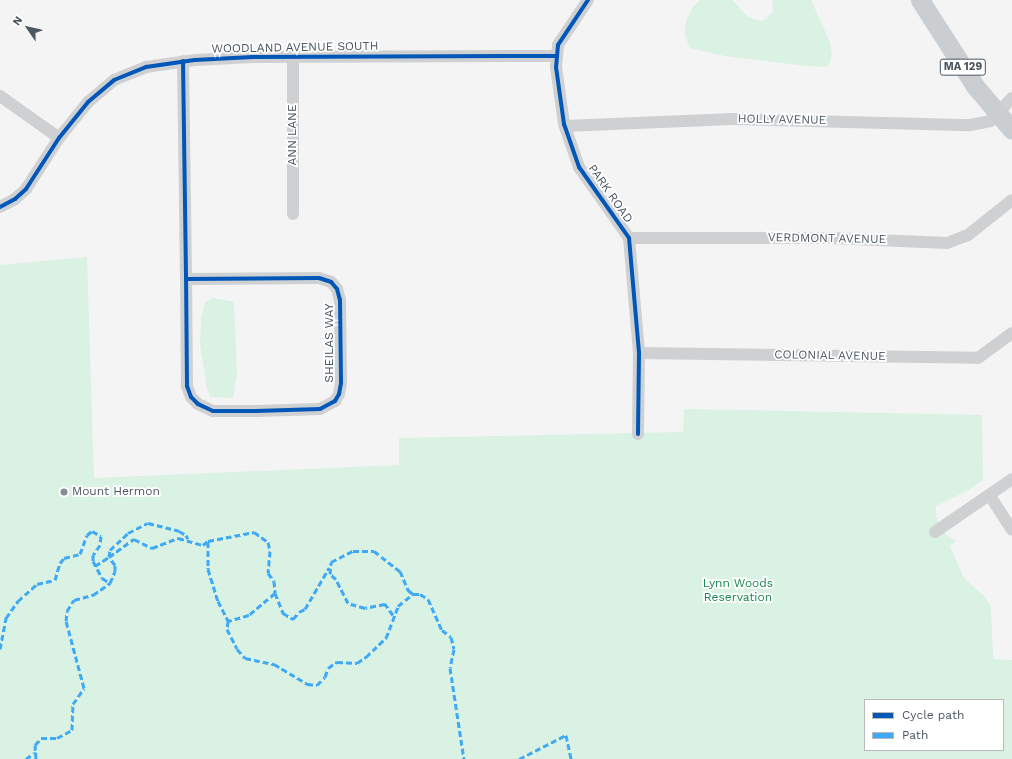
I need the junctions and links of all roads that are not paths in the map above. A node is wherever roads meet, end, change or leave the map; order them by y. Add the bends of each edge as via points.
1 (588, 0) edge
2 (920, 0) edge
3 (557, 56) junction
4 (294, 57) junction
5 (182, 61) junction
6 (0, 96) edge
7 (1012, 98) edge
8 (997, 114) junction
9 (565, 126) junction
10 (1012, 130) edge
11 (59, 138) junction
12 (1012, 200) edge
13 (0, 207) edge
14 (293, 214) dead end
15 (629, 238) junction
16 (186, 279) junction
17 (1012, 332) edge
18 (638, 353) junction
19 (638, 434) dead end
20 (1012, 479) edge
21 (990, 496) junction
22 (1012, 530) edge
23 (935, 532) dead end

1 - 3 street, PARK ROAD via 558,45
2 - 8 main road, MA 129 via 974,86
3 - 4 street, WOODLAND AVENUE SOUTH
3 - 9 street, PARK ROAD via 556,67
4 - 5 street, WOODLAND AVENUE SOUTH
4 - 14 street, ANN LANE
5 - 11 street, WOODLAND AVENUE SOUTH via 146,67 114,80 88,102
5 - 16 street, SHEILAS WAY
6 - 11 street
7 - 8 street, HOLLY AVENUE
8 - 9 street, HOLLY AVENUE via 986,123 970,124 733,119
8 - 10 main road, MA 129
9 - 15 street, PARK ROAD via 579,167
11 - 13 street, WOODLAND AVENUE SOUTH via 26,189
12 - 15 street, VERDMONT AVENUE via 968,235 947,243 831,238
15 - 18 street, PARK ROAD
16 - 16 street, SHEILAS WAY via 187,386 191,397 198,404 213,411 256,411 320,409 335,401 341,383 340,300 337,289 331,282 319,278
17 - 18 street, COLONIAL AVENUE via 977,358
18 - 19 street, PARK ROAD
20 - 21 street
21 - 22 street
21 - 23 street

